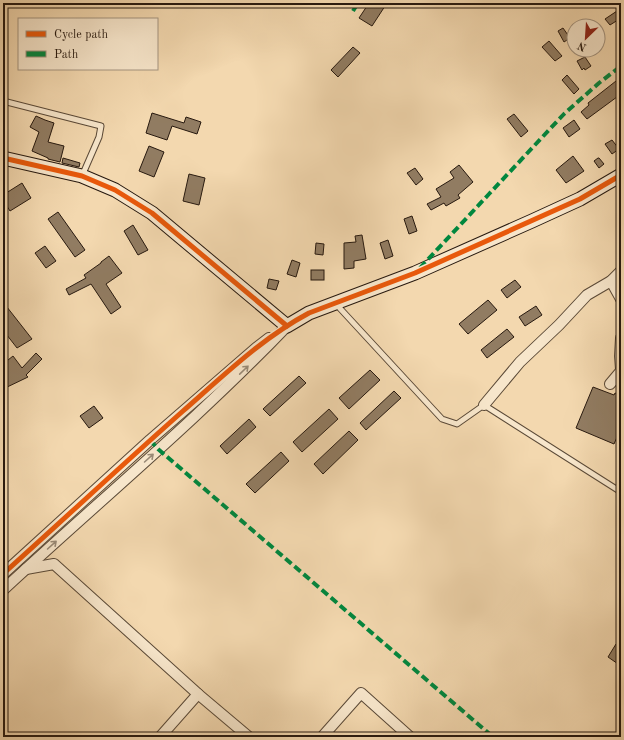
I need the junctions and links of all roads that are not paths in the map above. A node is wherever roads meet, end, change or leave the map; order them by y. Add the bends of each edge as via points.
1 (3, 101) edge
2 (3, 158) edge
3 (621, 175) edge
4 (82, 176) junction
5 (621, 271) edge
6 (611, 280) junction
7 (621, 300) edge
8 (335, 303) junction
9 (287, 326) junction
10 (621, 338) edge
11 (621, 370) edge
12 (610, 384) dead end
13 (208, 389) junction
14 (216, 398) junction
15 (484, 405) junction
16 (97, 489) junction
17 (621, 492) edge
18 (88, 496) junction
19 (104, 498) junction
20 (96, 505) junction
21 (18, 560) junction
22 (26, 569) junction
23 (3, 574) edge
24 (3, 590) edge
25 (198, 694) junction
26 (160, 737) edge
27 (249, 737) edge
28 (322, 737) edge
29 (410, 737) edge

1 - 4 lane via 102,126
2 - 4 street
3 - 8 street via 580,199 415,274
4 - 9 street via 115,190 152,213
5 - 6 street
6 - 7 street
6 - 15 street via 588,295 520,362
8 - 9 street via 309,313
8 - 15 lane via 442,419 457,424
9 - 13 street via 256,348
14 -> 9 street
10 - 11 street
11 - 12 street
13 - 14 street
13 - 16 street
19 -> 14 street
15 - 17 lane
16 - 18 street
16 - 19 lane
18 - 20 lane
18 - 21 street
19 - 20 street
22 -> 20 street
21 - 22 lane
21 - 23 street
22 - 24 street
22 - 25 street via 54,564
25 - 26 street
25 - 27 street
28 - 29 street via 361,693

